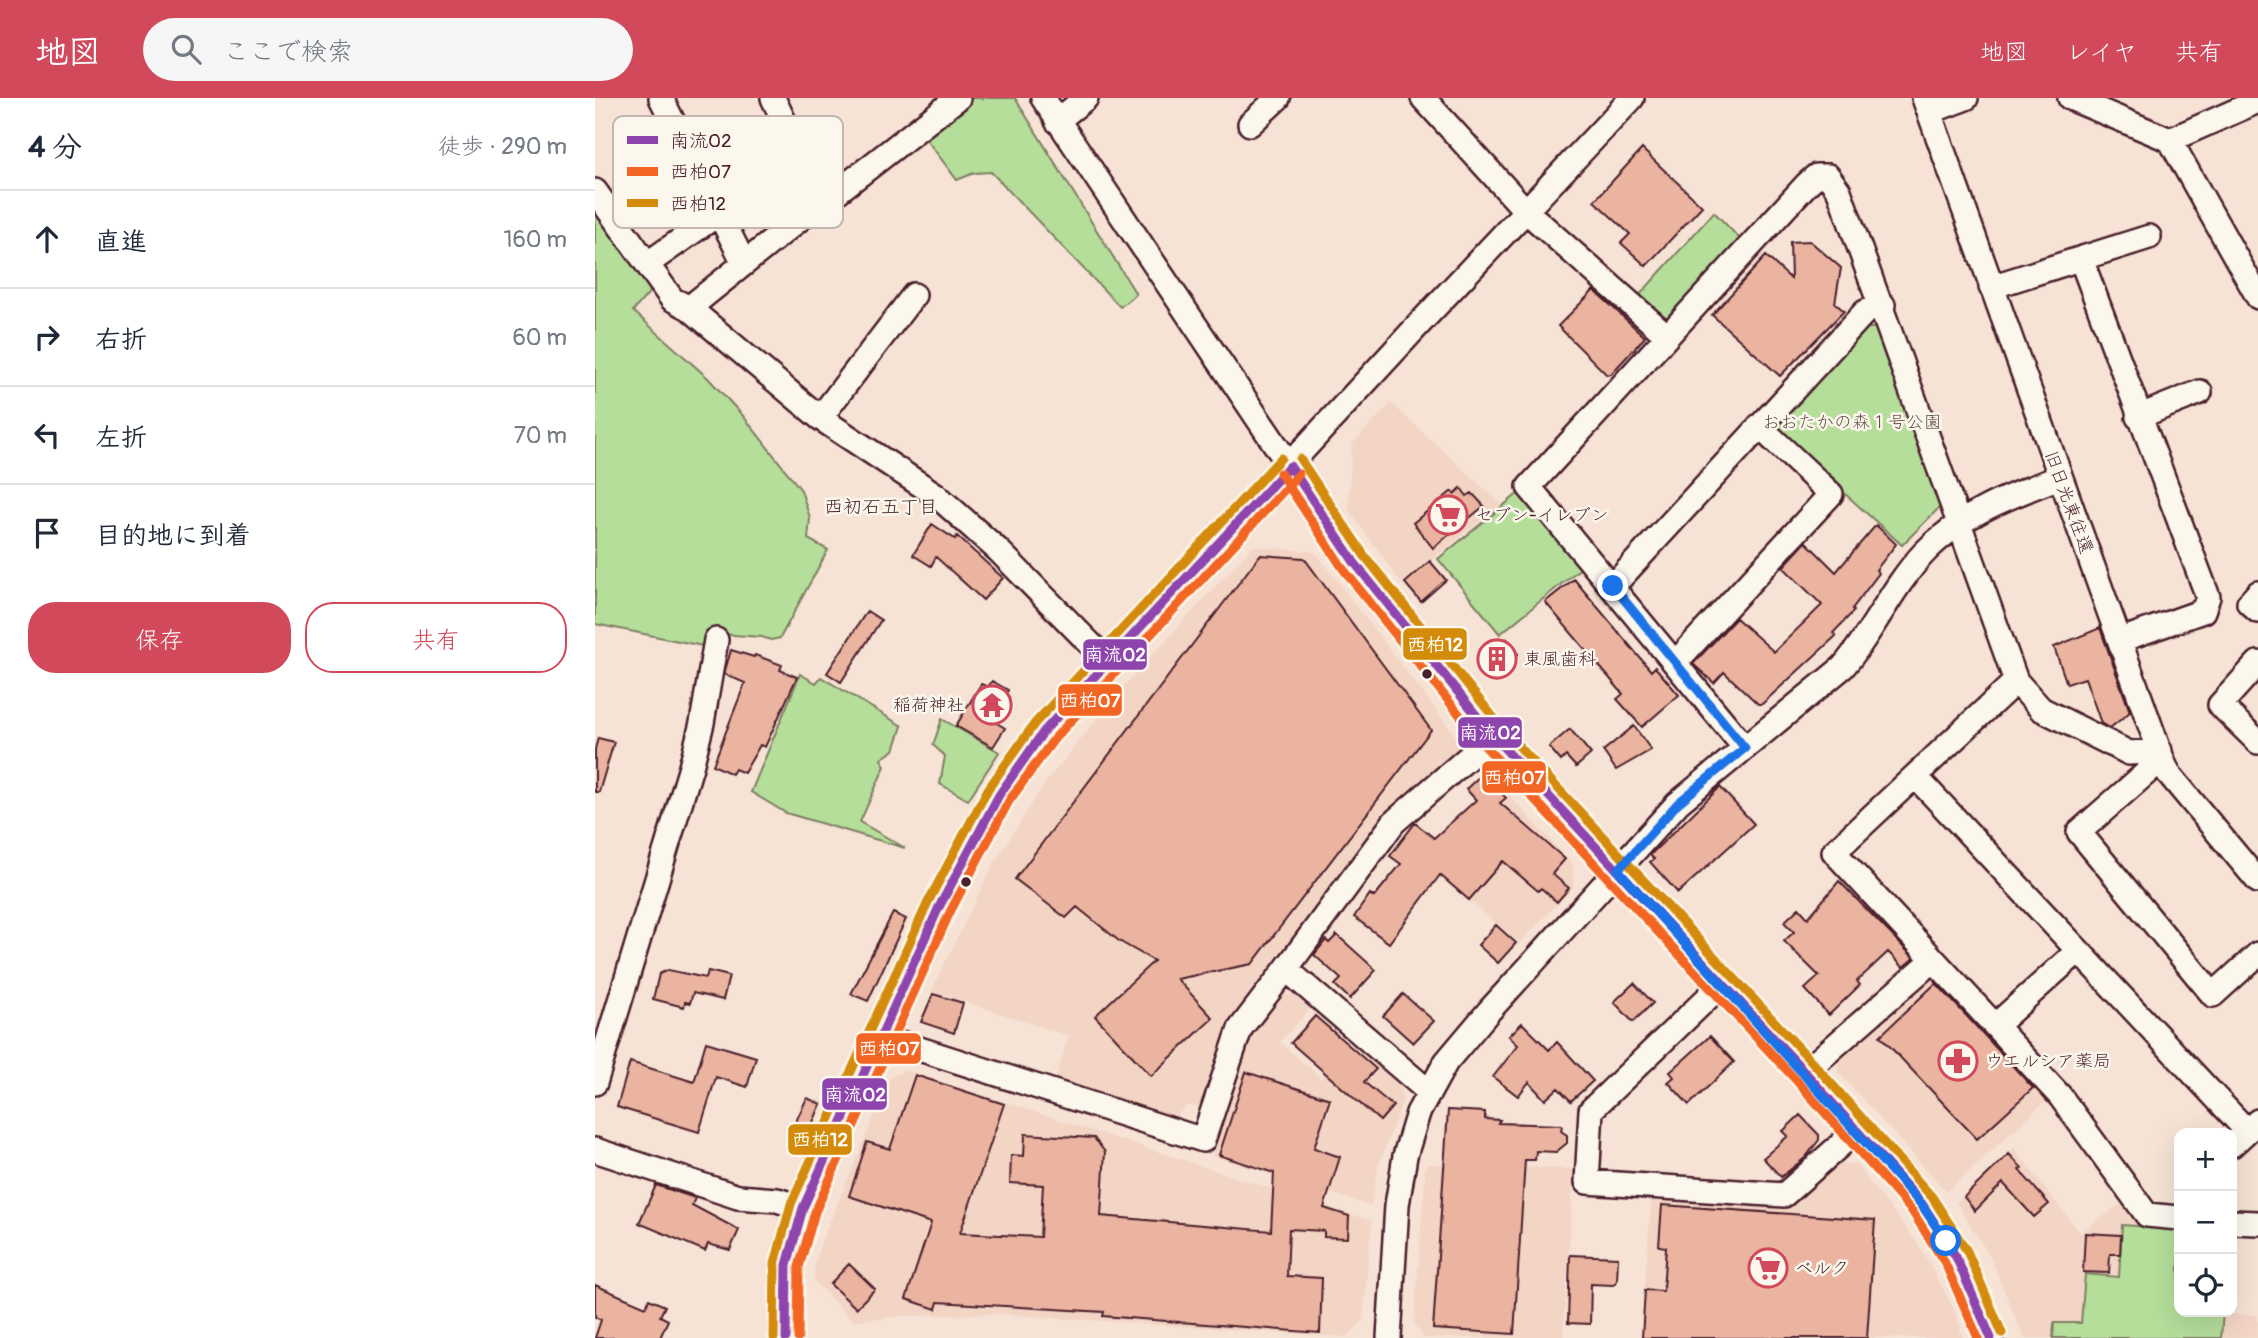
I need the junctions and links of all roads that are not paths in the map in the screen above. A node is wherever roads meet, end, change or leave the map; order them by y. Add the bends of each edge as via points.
1 (661, 98) edge
2 (773, 98) edge
3 (958, 98) edge
4 (1043, 98) edge
5 (1086, 98) edge
6 (1278, 98) edge
7 (1423, 98) edge
8 (1632, 98) edge
9 (1966, 98) edge
10 (2070, 98) edge
11 (2258, 101) edge
12 (1926, 105) edge
13 (670, 116) edge
14 (782, 116) edge
15 (1057, 121) junction
16 (1250, 124) dead end
17 (2170, 140) junction
18 (843, 188) edge
19 (595, 191) edge
20 (1526, 211) junction
21 (613, 216) edge
22 (621, 228) edge
23 (698, 228) edge
24 (725, 228) edge
25 (788, 228) edge
26 (2149, 237) dead end
27 (2081, 259) junction
28 (744, 263) junction
29 (647, 264) junction
30 (1991, 287) junction
31 (914, 295) dead end
32 (2258, 297) edge
33 (1883, 305) junction
34 (689, 309) junction
35 (1666, 335) junction
36 (2200, 392) dead end
37 (2138, 417) junction
38 (820, 418) junction
39 (1759, 426) junction
40 (1290, 466) junction
41 (2060, 477) junction
42 (1960, 524) junction
43 (1613, 586) junction
44 (2258, 593) edge
45 (2258, 611) edge
46 (716, 640) dead end
47 (2120, 640) junction
48 (1676, 662) junction
49 (1109, 663) junction
50 (2258, 663) edge
51 (2016, 681) junction
52 (1493, 736) junction
53 (2258, 742) edge
54 (1745, 748) junction
55 (2161, 755) junction
56 (1916, 777) junction
57 (1618, 870) junction
58 (2256, 874) edge
59 (2077, 952) junction
60 (2258, 954) edge
61 (1933, 960) junction
62 (1286, 969) junction
63 (1721, 985) junction
64 (1996, 1025) junction
65 (879, 1036) junction
66 (1805, 1072) junction
67 (595, 1083) edge
68 (1429, 1092) junction
69 (1856, 1131) junction
70 (2246, 1132) edge
71 (595, 1150) edge
72 (803, 1208) junction
73 (2174, 1218) edge
74 (2237, 1222) edge
75 (2258, 1223) edge
76 (786, 1338) edge
77 (1389, 1338) edge
78 (1991, 1338) edge

1 - 13 street
2 - 14 street
3 - 18 street
4 - 15 street
5 - 15 street
6 - 16 street
7 - 20 street
8 - 20 street
9 - 12 street
10 - 17 street
11 - 17 street
12 - 30 street, 旧日光東往還
15 - 40 street
17 - 32 street
19 - 21 street
20 - 35 street
20 - 40 street
22 - 29 street
23 - 29 street
24 - 28 street
25 - 28 street
26 - 27 street
27 - 30 street
27 - 37 street
28 - 34 street
29 - 34 street via 672,299
30 - 41 street, 旧日光東往還
31 - 38 street
33 - 35 street via 1835,181 1816,176
33 - 39 street via 1865,312
33 - 42 street
34 - 38 street
35 - 43 street via 1529,488
36 - 37 street
37 - 47 street via 2208,597 2203,611
38 - 49 street via 936,495 998,550
39 - 43 street
39 - 48 street via 1831,494
40 - 49 street
40 - 52 street via 1353,562
41 - 42 street via 2005,498
41 - 47 street, 旧日光東往還
42 - 51 street
42 - 54 street via 1924,554 1843,667
43 - 48 street
44 - 45 street via 2249,603
46 - 67 street via 691,768
47 - 55 street, 旧日光東往還
48 - 54 street
49 - 65 street via 1044,731 999,795 939,907
50 - 53 street via 2220,705
51 - 55 street via 2041,709 2129,752
51 - 56 street
52 - 57 street
52 - 62 street via 1394,822
54 - 57 street via 1678,803
55 - 58 street, 旧日光東往還 via 2169,774
55 - 60 street via 2079,832 2213,995
56 - 59 street
56 - 61 street via 1834,852
57 - 63 street
57 - 68 street via 1465,1038
59 - 64 street
59 - 70 street
61 - 64 street
61 - 66 street
62 - 65 street via 1240,1029 1203,1140
62 - 68 street
63 - 66 street
63 - 69 street via 1591,1110 1587,1182 1784,1195
64 - 73 street via 2060,1096 2147,1215
65 - 72 street
66 - 69 street
68 - 77 street via 1409,1137 1400,1177
69 - 78 street via 1934,1223 1956,1257
71 - 72 street via 738,1197 777,1200
72 - 76 street via 787,1265
74 - 75 street

